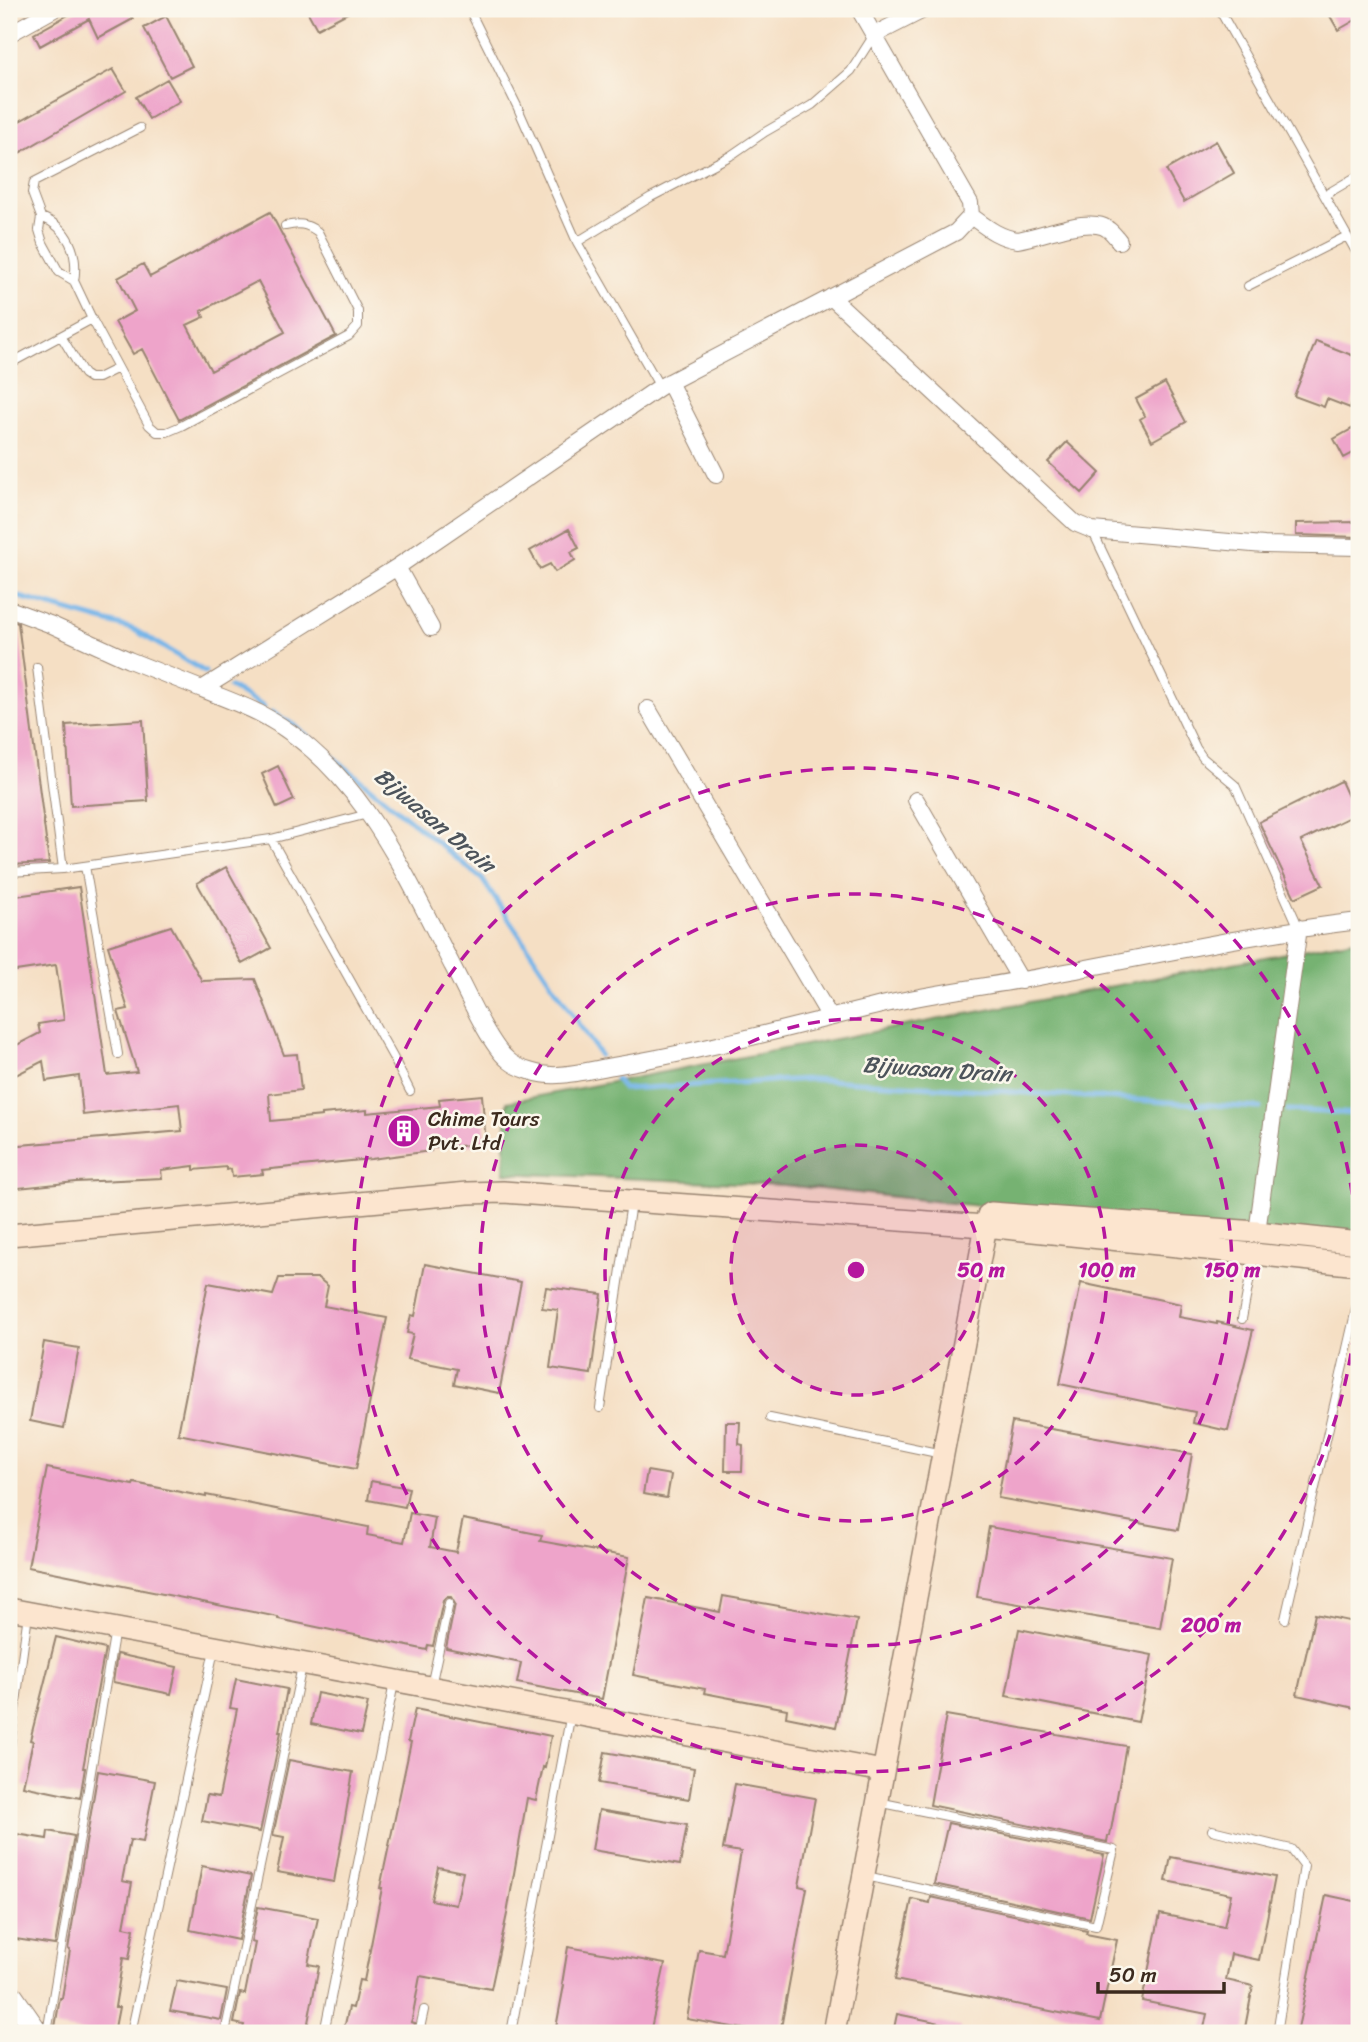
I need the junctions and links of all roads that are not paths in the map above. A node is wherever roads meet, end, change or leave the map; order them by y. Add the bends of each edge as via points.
1 (54, 9) edge
2 (469, 9) edge
3 (859, 9) edge
4 (925, 9) edge
5 (1219, 9) edge
6 (9, 34) edge
7 (874, 35) junction
8 (140, 128) dead end
9 (1359, 175) edge
10 (1325, 195) junction
11 (971, 216) junction
12 (41, 217) junction
13 (285, 226) dead end
14 (1347, 236) junction
15 (1119, 241) dead end
16 (578, 242) junction
17 (1359, 257) edge
18 (74, 281) junction
19 (1248, 286) dead end
20 (831, 297) junction
21 (92, 319) junction
22 (61, 336) junction
23 (9, 364) edge
24 (118, 368) junction
25 (664, 385) junction
26 (716, 475) dead end
27 (1092, 530) junction
28 (1359, 547) edge
29 (397, 567) junction
30 (9, 609) edge
31 (431, 628) dead end
32 (37, 667) dead end
33 (202, 689) junction
34 (648, 709) dead end
35 (916, 800) dead end
36 (370, 814) junction
37 (271, 839) junction
38 (85, 866) junction
39 (63, 869) junction
40 (9, 873) edge
41 (1359, 921) edge
42 (1299, 928) junction
43 (1021, 981) junction
44 (830, 1017) junction
45 (118, 1054) dead end
46 (410, 1091) dead end
47 (631, 1200) junction
48 (986, 1220) junction
49 (9, 1222) edge
50 (1257, 1233) junction
51 (9, 1235) edge
52 (1359, 1243) edge
53 (1254, 1256) junction
54 (1359, 1265) edge
55 (1359, 1296) edge
56 (1242, 1319) dead end
57 (600, 1408) dead end
58 (770, 1418) dead end
59 (942, 1454) junction
60 (449, 1604) dead end
61 (19, 1611) edge
62 (1285, 1619) dead end
63 (115, 1629) junction
64 (215, 1647) junction
65 (303, 1663) junction
66 (394, 1680) junction
67 (431, 1687) junction
68 (571, 1713) junction
69 (9, 1754) edge
70 (883, 1770) junction
71 (877, 1801) junction
72 (1212, 1830) dead end
73 (863, 1876) junction
74 (9, 1980) edge
75 (9, 1993) edge
76 (424, 2010) dead end
77 (31, 2033) edge
78 (47, 2033) edge
79 (131, 2033) edge
80 (225, 2033) edge
81 (324, 2033) edge
82 (419, 2033) edge
83 (510, 2033) edge
84 (834, 2033) edge
85 (1277, 2033) edge

1 - 6 street
2 - 16 lane
3 - 7 street
4 - 7 street
5 - 10 lane
7 - 11 street via 970,203
7 - 16 lane via 851,71 811,105
8 - 12 lane via 34,182 32,193
9 - 10 lane
10 - 14 lane
11 - 15 street via 1008,239 1098,225
11 - 20 street via 956,232
12 - 18 lane via 43,243 59,272
12 - 18 lane via 66,234 76,257
13 - 24 lane via 309,225 318,232 358,312 358,327 349,336 167,432 157,432 149,425
14 - 17 lane
14 - 19 lane
16 - 25 lane
18 - 21 lane
20 - 25 street
20 - 27 street via 1064,515
21 - 22 lane
21 - 24 lane
22 - 23 lane
22 - 24 lane via 90,378
25 - 26 street
25 - 29 street
27 - 28 street via 1264,545
27 - 42 lane via 1196,748 1227,776 1241,797
29 - 31 street
29 - 33 street
30 - 33 street
32 - 39 lane
33 - 36 street via 259,713 298,740
34 - 44 street
35 - 43 street
36 - 37 lane
36 - 44 street via 487,1030 506,1059 523,1069 555,1076 671,1056
37 - 38 lane
37 - 46 lane
38 - 39 lane
38 - 45 lane
39 - 40 lane
41 - 42 street
42 - 43 street
42 - 50 street
43 - 44 street
47 - 48 street
47 - 51 street via 468,1193
47 - 57 lane
48 - 49 street via 480,1180
48 - 50 street
48 - 53 street
48 - 59 street
50 - 52 street
53 - 54 street
53 - 56 lane
55 - 62 lane
58 - 59 lane
59 - 70 street
60 - 67 lane
61 - 63 street
61 - 69 lane
63 - 64 street
63 - 78 lane
64 - 65 street
64 - 79 lane
65 - 66 street
65 - 80 lane
66 - 67 street
66 - 81 lane
67 - 68 street
68 - 70 street
68 - 83 lane
70 - 71 street
71 - 73 street
71 - 73 lane via 1114,1850 1096,1926
72 - 85 lane via 1291,1849 1304,1866
73 - 84 street
74 - 78 lane
75 - 77 street
76 - 82 lane

